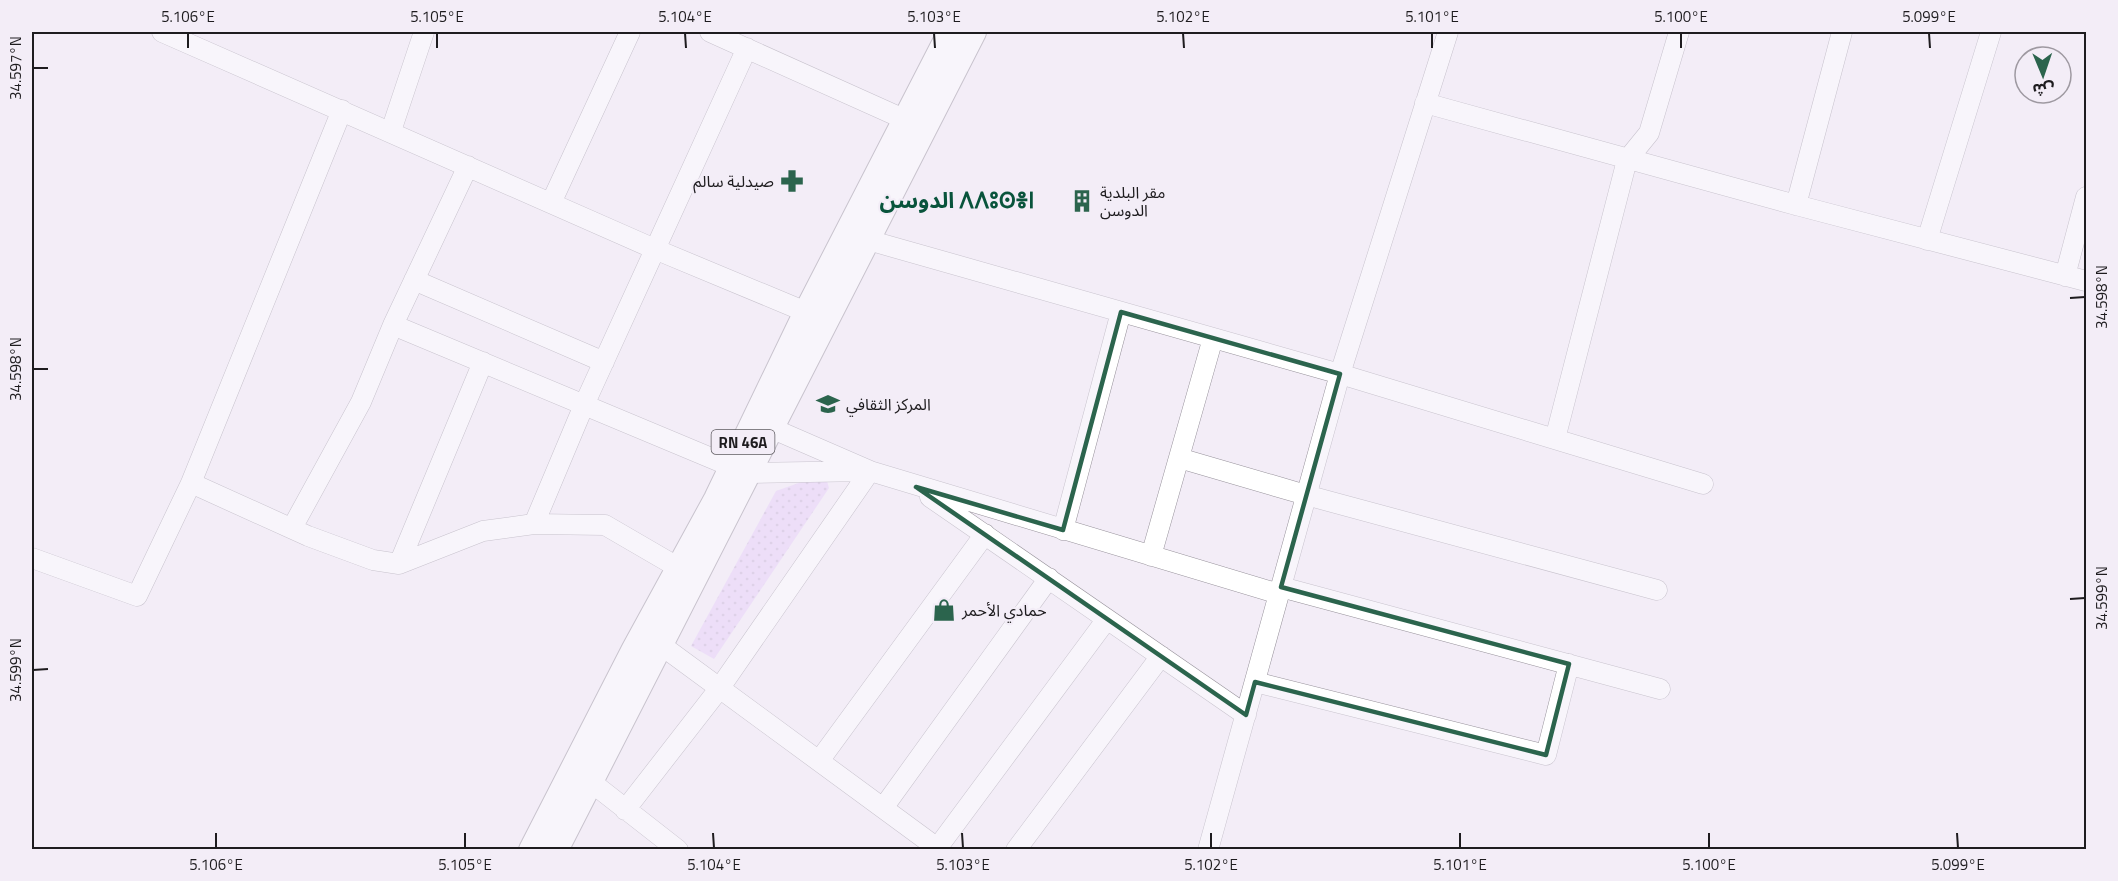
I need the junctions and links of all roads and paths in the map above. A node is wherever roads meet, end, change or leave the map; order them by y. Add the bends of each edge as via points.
1 (162, 32) edge
2 (424, 32) edge
3 (630, 32) edge
4 (710, 32) edge
5 (950, 32) edge
6 (974, 32) edge
7 (1448, 32) edge
8 (1679, 32) edge
9 (1842, 32) edge
10 (1991, 32) edge
11 (747, 48) junction
12 (1425, 103) junction
13 (342, 110) junction
14 (906, 120) junction
15 (390, 131) junction
16 (1627, 160) junction
17 (468, 166) junction
18 (2086, 196) edge
19 (550, 203) junction
20 (1796, 205) junction
21 (868, 240) junction
22 (1927, 240) junction
23 (657, 250) junction
24 (2065, 276) junction
25 (414, 280) junction
26 (2086, 281) edge
27 (806, 312) junction
28 (1120, 312) junction
29 (393, 325) junction
30 (1213, 338) junction
31 (483, 362) junction
32 (604, 362) junction
33 (1340, 374) junction
34 (584, 405) junction
35 (771, 428) junction
36 (1556, 439) junction
37 (1179, 458) junction
38 (739, 470) junction
39 (870, 471) junction
40 (191, 483) junction
41 (1702, 484) dead end
42 (916, 487) junction
43 (1306, 495) junction
44 (534, 524) junction
45 (292, 528) junction
46 (1062, 530) junction
47 (985, 534) junction
48 (1151, 556) junction
49 (32, 558) edge
50 (399, 564) junction
51 (679, 568) junction
52 (1048, 579) junction
53 (1280, 590) junction
54 (1658, 590) dead end
55 (1107, 620) junction
56 (652, 639) junction
57 (1161, 656) junction
58 (1569, 664) junction
59 (1255, 682) junction
60 (719, 689) junction
61 (1660, 689) dead end
62 (1246, 715) junction
63 (819, 761) junction
64 (591, 783) junction
65 (883, 808) junction
66 (625, 810) junction
67 (939, 848) edge
68 (531, 849) edge
69 (556, 849) edge
70 (678, 849) edge
71 (1016, 849) edge
72 (1208, 849) edge

1 - 13 street
2 - 15 street
3 - 19 street
4 - 11 street
5 - 14 main road, RN 46A
6 - 21 main road, RN 46A
7 - 12 street
8 - 16 street via 1650,133
9 - 20 street
10 - 22 street
11 - 14 street
11 - 23 street
12 - 16 street
12 - 33 street
13 - 15 street
13 - 40 street
14 - 27 main road, RN 46A
15 - 17 street
16 - 20 street
16 - 36 street
17 - 19 street
17 - 25 street
18 - 24 street
19 - 23 street
20 - 22 street
21 - 28 street
21 - 35 main road, RN 46A
22 - 24 street
23 - 27 street
23 - 32 street
24 - 26 street
25 - 29 street
25 - 32 street
27 - 38 main road, RN 46A
28 - 30 street
28 - 46 street
29 - 31 street
29 - 45 street via 361,402
30 - 33 street
30 - 37 street
31 - 34 street
31 - 50 street
32 - 34 street
33 - 36 street
33 - 43 street
34 - 38 street
34 - 44 street
35 - 38 main road, RN 46A
35 - 39 street
36 - 41 street
37 - 43 street
37 - 48 street
38 - 39 street
38 - 51 main road, RN 46A
38 - 56 main road, RN 46A
39 - 42 street
39 - 60 street
40 - 45 street
40 - 49 street via 137,597
42 - 46 street
42 - 47 street
43 - 53 street
43 - 54 street
44 - 50 street via 483,531
44 - 51 street via 605,525
45 - 50 street via 373,560
46 - 48 street
47 - 52 street
47 - 63 street
48 - 53 street
51 - 56 main road, RN 46A
52 - 55 street
52 - 65 street
53 - 58 street
53 - 59 street
55 - 57 street
55 - 67 street
56 - 60 street
56 - 64 main road, RN 46A
56 - 68 main road, RN 46A
57 - 62 street
57 - 71 street
58 - 59 street via 1546,755
58 - 61 street
59 - 62 street
60 - 63 street
60 - 66 street
62 - 72 street
63 - 65 street
64 - 66 street
64 - 69 main road, RN 46A
65 - 67 street
66 - 70 street

